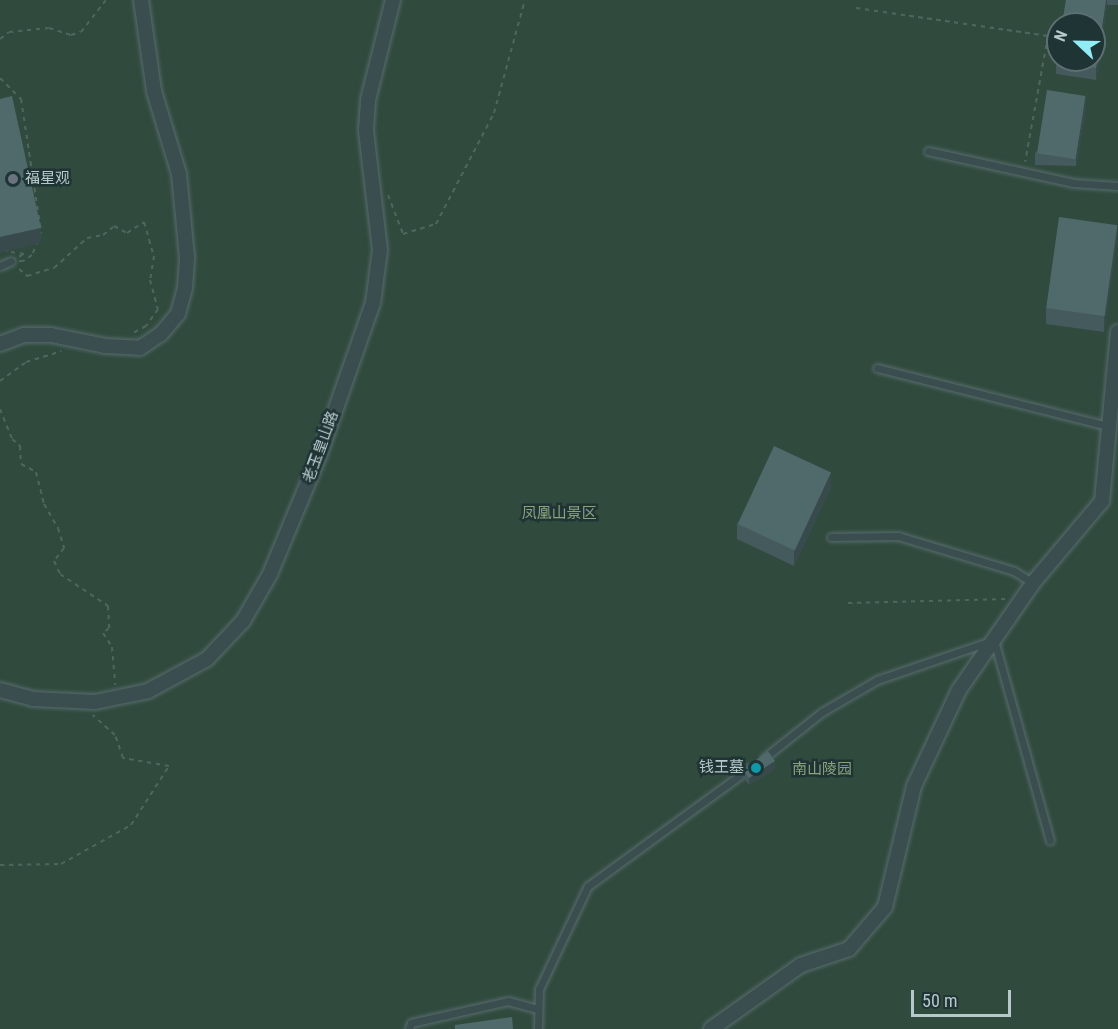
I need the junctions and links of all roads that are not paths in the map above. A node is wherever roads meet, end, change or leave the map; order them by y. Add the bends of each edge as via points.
1 (141, 0) edge
2 (393, 0) edge
3 (928, 151) dead end
4 (1118, 186) edge
5 (11, 261) road end
6 (0, 266) edge
7 (1118, 332) edge
8 (0, 344) edge
9 (877, 368) dead end
10 (1108, 426) junction
11 (831, 537) dead end
12 (1033, 583) junction
13 (993, 640) junction
14 (0, 690) edge
15 (1050, 840) dead end
16 (538, 1009) junction
17 (409, 1029) edge
18 (538, 1029) edge
19 (711, 1029) edge

1 - 8 street via 154,91 179,174 186,232 185,288 178,314 161,334 140,348 51,335 24,335
2 - 14 street, 老玉皇山路 via 368,100 366,130 380,250 374,303 316,464 270,573 243,621 207,658 148,691 95,702 33,699
3 - 4 lane via 1073,183
5 - 6 lane
7 - 10 street
9 - 10 lane
10 - 12 street via 1102,501
11 - 12 lane via 898,536 1014,571
12 - 13 street
13 - 15 lane
13 - 16 lane via 877,680 822,712 588,886 539,989
13 - 19 street via 959,690 914,786 885,907 849,949 801,965
16 - 17 lane via 508,1001 411,1023
16 - 18 lane

